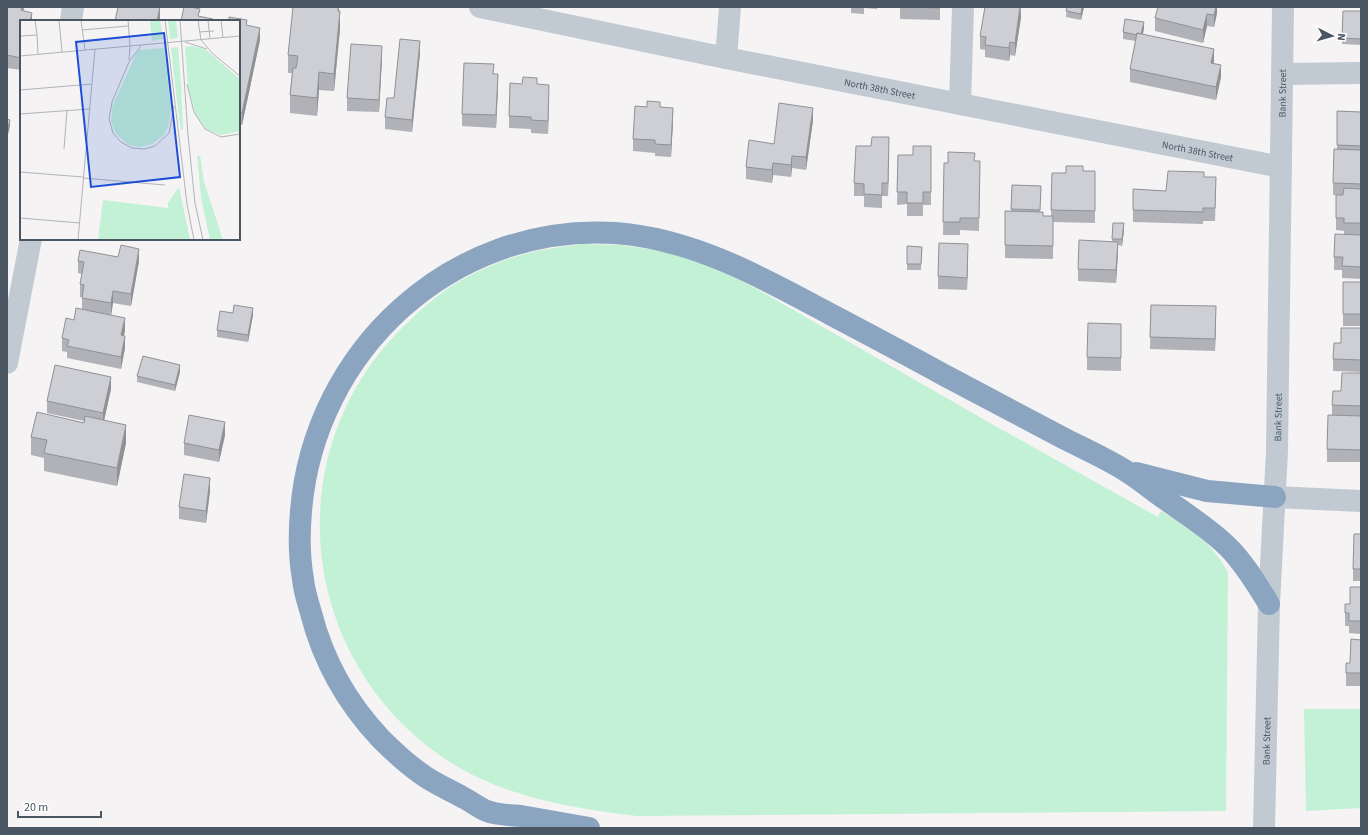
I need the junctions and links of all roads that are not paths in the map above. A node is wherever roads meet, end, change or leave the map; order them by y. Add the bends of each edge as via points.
1 (73, 7) edge
2 (480, 7) edge
3 (730, 7) edge
4 (963, 7) edge
5 (1284, 7) edge
6 (71, 20) edge
7 (726, 58) junction
8 (1361, 73) edge
9 (1282, 74) junction
10 (960, 104) junction
11 (1281, 167) junction
12 (31, 240) edge
13 (7, 363) edge
14 (1127, 471) junction
15 (1275, 497) junction
16 (1361, 501) edge
17 (1269, 604) junction
18 (589, 828) edge
19 (1264, 828) edge

1 - 6 street
2 - 7 street, North 38th Street
3 - 7 street
4 - 10 street
5 - 9 street, Bank Street
7 - 10 street, North 38th Street
8 - 9 street
9 - 11 street, Bank Street
10 - 11 street, North 38th Street
11 - 15 street, Bank Street
12 - 13 street
14 - 15 highway via 1207,491
14 - 17 highway via 1208,528 1233,552
14 - 18 highway via 770,281 696,250 651,238 616,233 580,233 545,237 478,258 419,293 388,320 357,357 322,421 310,456 303,493 301,566 303,584 317,636 348,698 369,726 394,752 422,775 488,811
15 - 16 street
15 - 17 street, Bank Street
17 - 19 street, Bank Street

